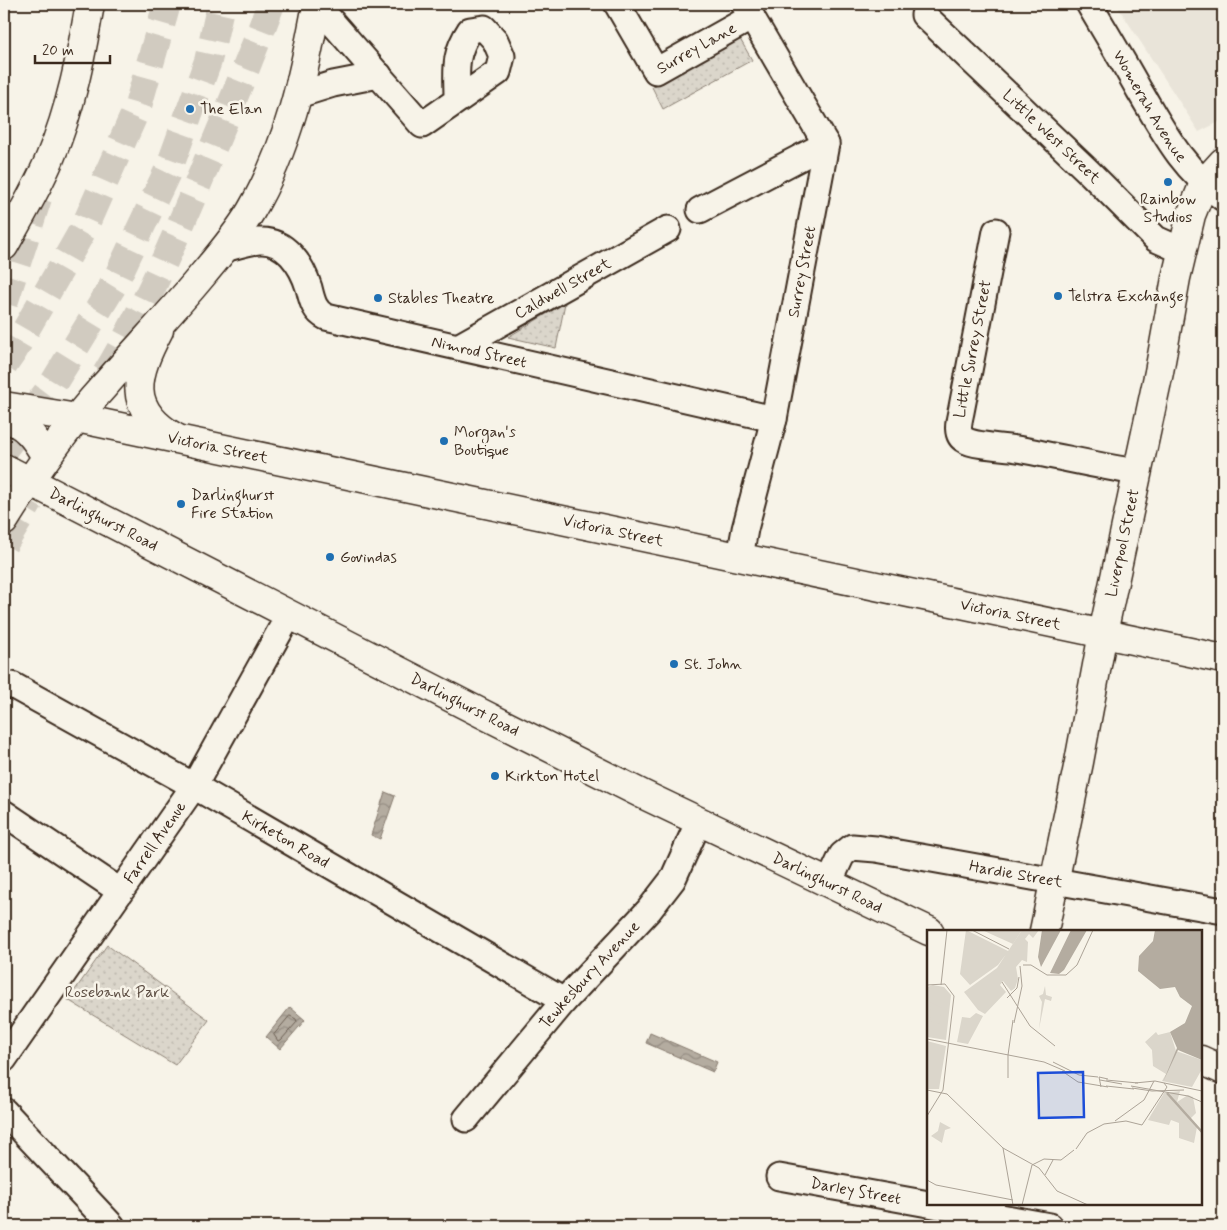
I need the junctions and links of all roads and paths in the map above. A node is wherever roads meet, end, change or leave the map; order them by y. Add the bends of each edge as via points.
1 (90, 4) edge
2 (317, 4) edge
3 (617, 4) edge
4 (1089, 4) edge
5 (748, 10) edge
6 (924, 15) dead end
7 (379, 75) junction
8 (298, 95) junction
9 (458, 99) dead end
10 (826, 144) junction
11 (1223, 162) edge
12 (1213, 190) edge
13 (700, 210) dead end
14 (668, 229) dead end
15 (996, 231) dead end
16 (4, 245) edge
17 (224, 249) junction
18 (1183, 251) junction
19 (164, 320) junction
20 (458, 347) junction
21 (4, 406) edge
22 (4, 418) edge
23 (77, 418) junction
24 (774, 419) junction
25 (181, 440) junction
26 (46, 456) junction
27 (4, 468) edge
28 (1137, 472) junction
29 (29, 481) junction
30 (4, 521) edge
31 (740, 557) junction
32 (289, 615) junction
33 (1103, 633) junction
34 (1223, 659) edge
35 (4, 685) edge
36 (194, 786) junction
37 (4, 813) edge
38 (699, 821) junction
39 (1054, 880) junction
40 (829, 882) junction
41 (120, 891) junction
42 (1223, 911) edge
43 (927, 930) edge
44 (1044, 930) edge
45 (564, 1001) junction
46 (4, 1059) edge
47 (1202, 1060) edge
48 (1223, 1070) edge
49 (4, 1111) edge
50 (466, 1119) dead end
51 (779, 1177) dead end
52 (927, 1204) edge
53 (933, 1205) edge
54 (988, 1215) edge
55 (112, 1226) edge
56 (1050, 1226) edge

1 - 16 street via 63,123 34,192
2 - 7 street
2 - 8 street
3 - 5 street, Surrey Lane via 656,71
4 - 12 street, Womerah Avenue via 1182,160
5 - 10 street
6 - 18 street, Little West Street via 1156,239
7 - 8 street
7 - 9 street via 422,125
8 - 17 street via 267,182
10 - 13 street
10 - 24 street, Surrey Street
11 - 12 street, Liverpool Street
12 - 18 street, Liverpool Street via 1191,215
14 - 20 street, Caldwell Street
15 - 28 street, Little Surrey Street via 960,412 959,434 972,442
17 - 19 street
17 - 20 street, Nimrod Street via 258,241 279,244 299,265 313,304 323,316
18 - 28 street, Liverpool Street
19 - 23 street
19 - 25 street via 141,368 139,389 146,410 154,420
20 - 24 street, Nimrod Street
21 - 23 street, Victoria Street
22 - 26 street via 28,430
23 - 25 street, Victoria Street
23 - 26 street
24 - 31 street, Surrey Street
25 - 31 street, Victoria Street
26 - 29 street
27 - 29 street, Darlinghurst Road
28 - 33 street, Liverpool Street
29 - 30 street
29 - 32 street, Darlinghurst Road
31 - 33 street, Victoria Street
32 - 36 street, Farrell Avenue
32 - 38 street, Darlinghurst Road
33 - 34 street, Victoria Street
33 - 39 street, Liverpool Street
35 - 36 street, Kirketon Road via 12,685
36 - 41 street, Farrell Avenue
36 - 45 street, Kirketon Road
37 - 41 street
38 - 40 street, Darlinghurst Road
38 - 45 street, Tewkesbury Avenue via 673,879 650,910
39 - 40 street, Hardie Street via 852,847 842,855
39 - 42 street, Hardie Street
39 - 44 street, Liverpool Street
40 - 43 street, Darlinghurst Road
41 - 46 street, Farrell Avenue
45 - 50 street, Tewkesbury Avenue
47 - 48 street
49 - 55 street
51 - 52 street, Darley Street
53 - 54 street, Darley Street
54 - 56 street, Darley Street

